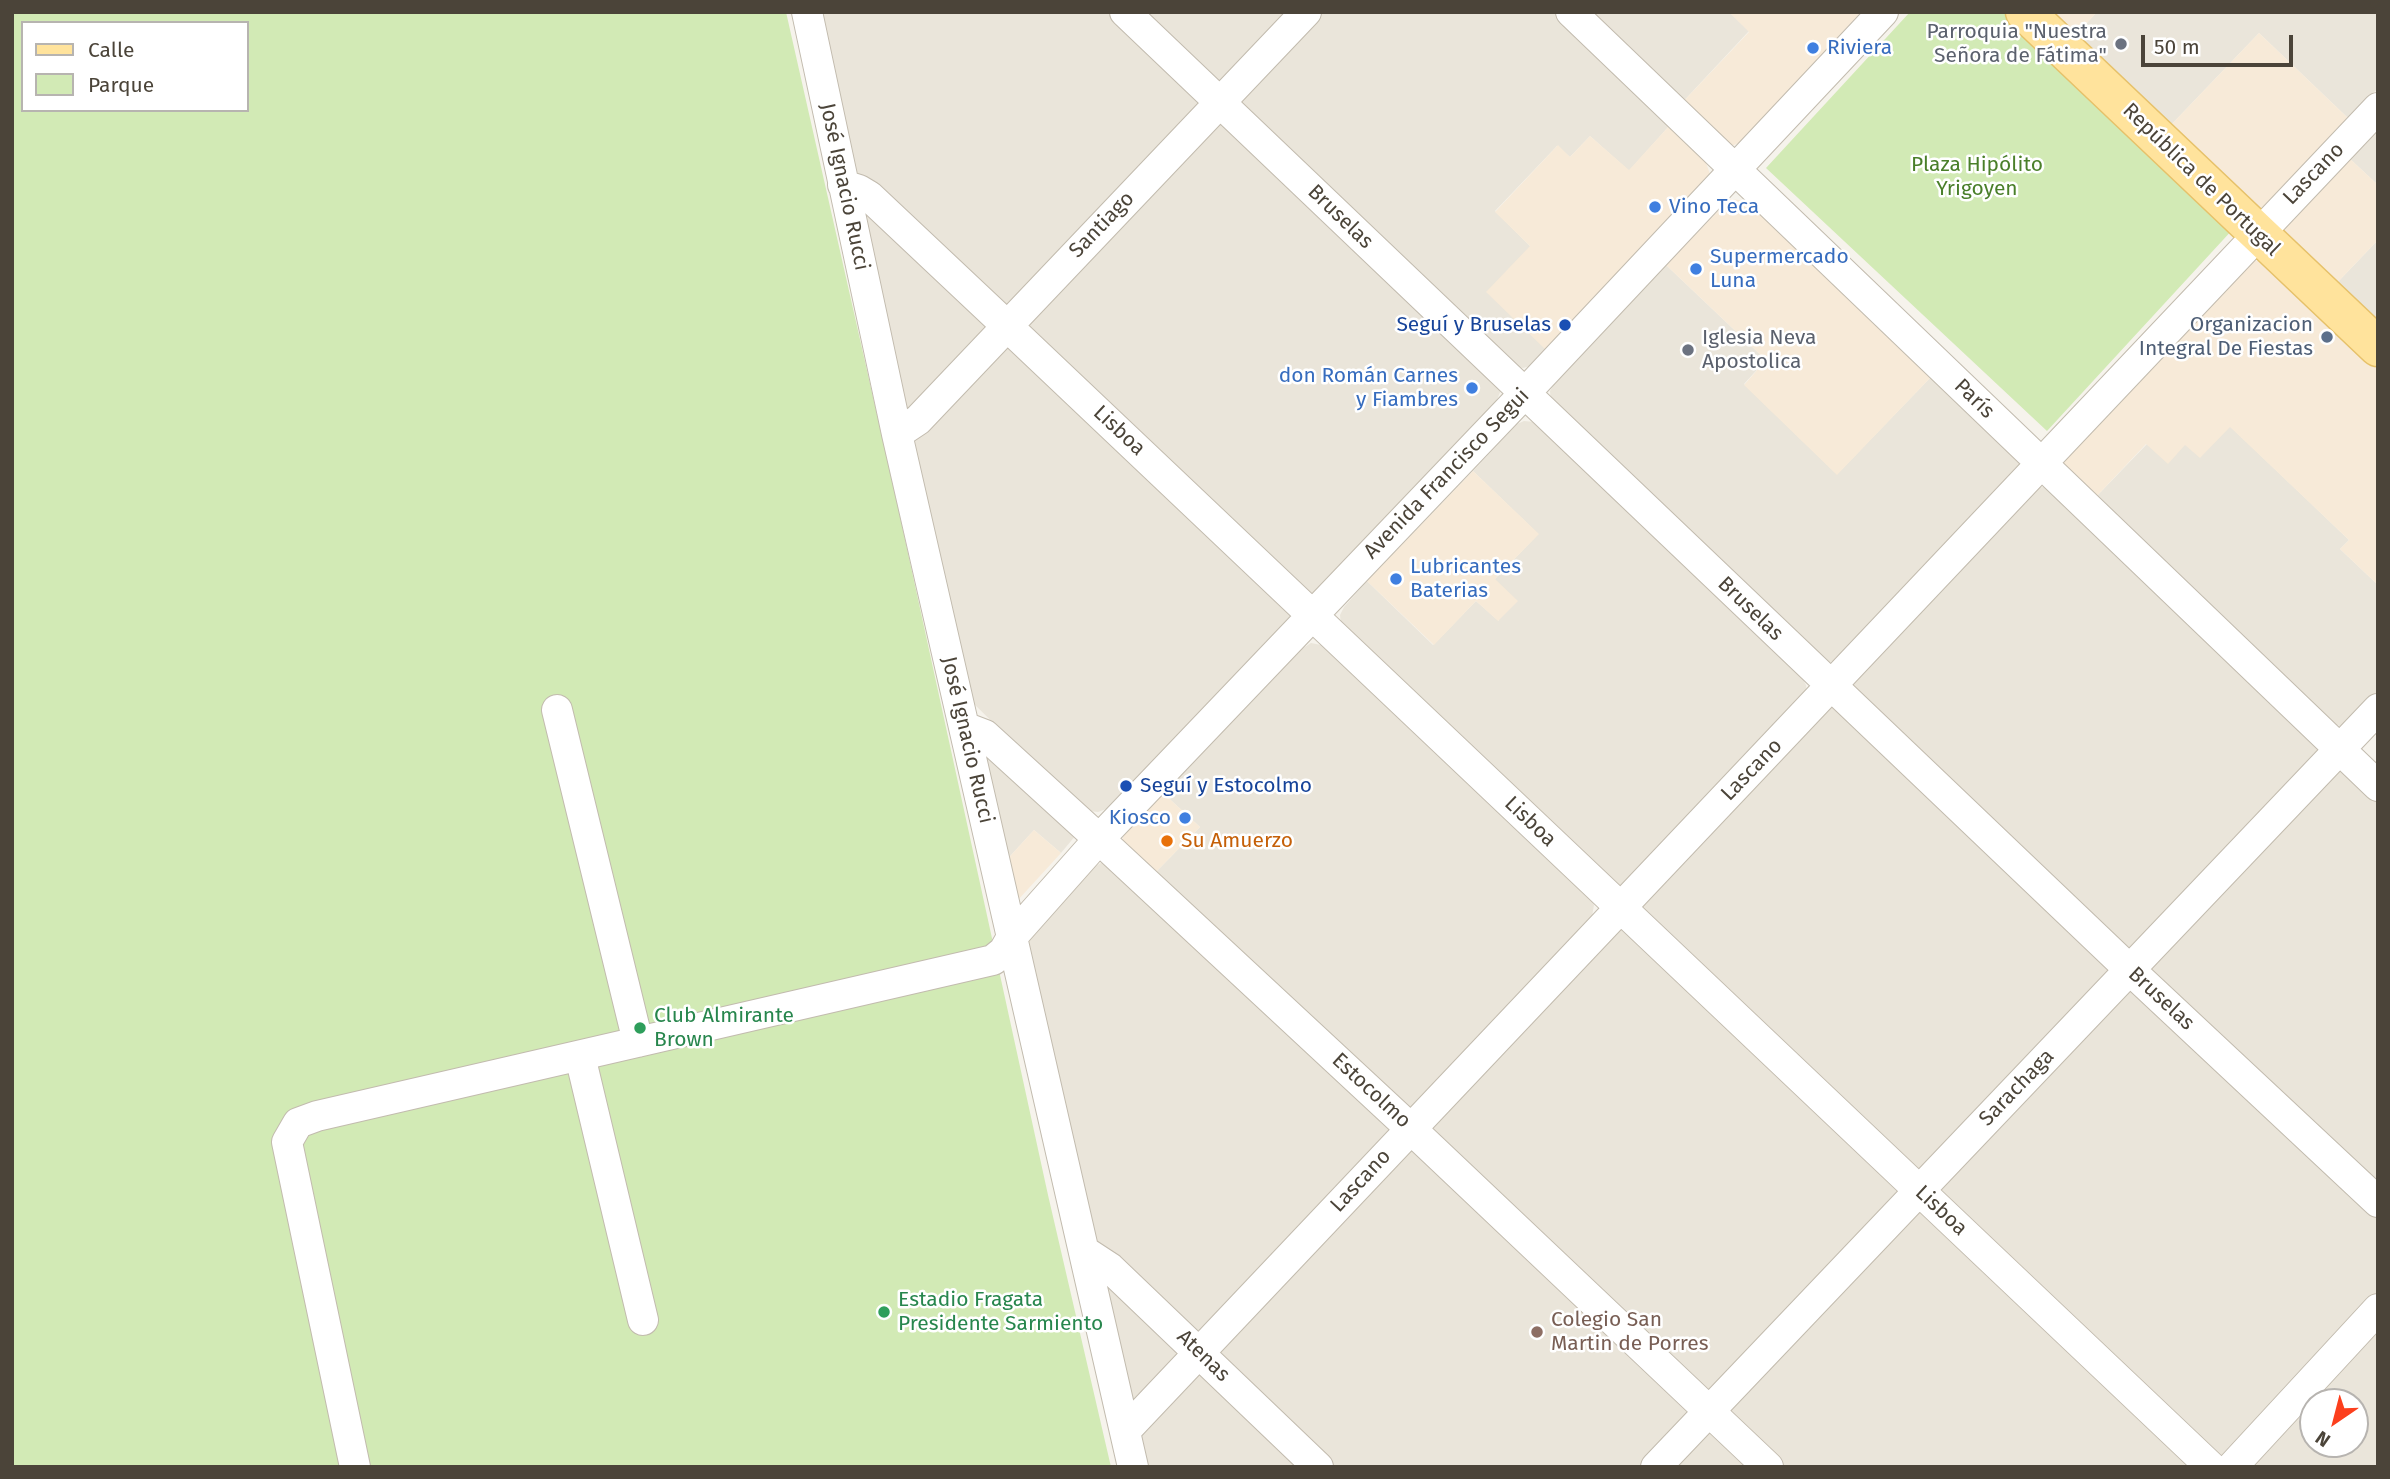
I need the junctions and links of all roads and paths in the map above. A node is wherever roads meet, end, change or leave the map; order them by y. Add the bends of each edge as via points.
1 (807, 12) edge
2 (1125, 12) edge
3 (1306, 12) edge
4 (1571, 12) edge
5 (1883, 12) edge
6 (2025, 12) edge
7 (1220, 102) junction
8 (2378, 108) edge
9 (1737, 169) junction
10 (843, 185) junction
11 (2258, 233) junction
12 (1006, 325) junction
13 (2378, 347) edge
14 (1524, 394) junction
15 (897, 434) junction
16 (2040, 464) junction
17 (1313, 615) junction
18 (1832, 687) junction
19 (2378, 709) edge
20 (557, 710) dead end
21 (964, 727) junction
22 (2339, 749) junction
23 (2378, 786) edge
24 (1099, 839) junction
25 (1620, 908) junction
26 (1012, 937) junction
27 (2130, 970) junction
28 (638, 1042) junction
29 (580, 1056) junction
30 (1410, 1128) junction
31 (1919, 1191) junction
32 (2378, 1202) edge
33 (1084, 1251) junction
34 (2378, 1309) edge
35 (643, 1320) dead end
36 (1200, 1352) junction
37 (1709, 1411) junction
38 (1125, 1431) junction
39 (355, 1467) edge
40 (1133, 1467) edge
41 (1318, 1467) edge
42 (1656, 1467) edge
43 (1768, 1467) edge
44 (2211, 1467) edge
45 (2232, 1467) edge

1 - 10 street, José Ignacio Rucci
2 - 7 street, Bruselas
3 - 7 street, Santiago
4 - 9 street, París
5 - 9 street, Avenida Francisco Segui
6 - 11 main road, República de Portugal
7 - 12 street, Santiago
7 - 14 street, Bruselas
8 - 11 street, Lascano
9 - 14 street, Avenida Francisco Segui
9 - 16 street, París
10 - 12 street, Lisboa via 869,197
10 - 15 street, José Ignacio Rucci
11 - 13 main road, República de Portugal
11 - 16 street, Lascano
12 - 15 street, Santiago via 918,420
12 - 17 street, Lisboa
14 - 17 street, Avenida Francisco Segui
14 - 18 street, Bruselas
15 - 21 street, José Ignacio Rucci
16 - 18 street, Lascano
16 - 22 street, París
17 - 24 street, Avenida Francisco Segui
17 - 25 street, Lisboa
18 - 25 street, Lascano
18 - 27 street, Bruselas
19 - 22 street, Sarachaga
20 - 28 street
21 - 24 street, Estocolmo via 985,735
21 - 26 street, José Ignacio Rucci
22 - 23 street, París
22 - 27 street, Sarachaga
24 - 26 street, Avenida Francisco Segui
24 - 30 street, Estocolmo
25 - 30 street, Lascano
25 - 31 street, Lisboa
26 - 28 street, Avenida Francisco Segui via 1004,951 980,964
26 - 33 street, José Ignacio Rucci
27 - 31 street, Sarachaga
27 - 32 street, Bruselas
28 - 29 street, Avenida Francisco Segui
29 - 35 street
29 - 39 street, Avenida Francisco Segui via 317,1116 298,1123 290,1134 287,1142
30 - 36 street, Lascano
30 - 37 street, Estocolmo
31 - 37 street, Sarachaga
31 - 44 street, Lisboa
33 - 36 street, Atenas via 1110,1268
33 - 38 street, José Ignacio Rucci
34 - 45 street
36 - 38 street, Lascano
36 - 41 street, Atenas
37 - 42 street, Sarachaga
37 - 43 street, Estocolmo
38 - 40 street, José Ignacio Rucci

